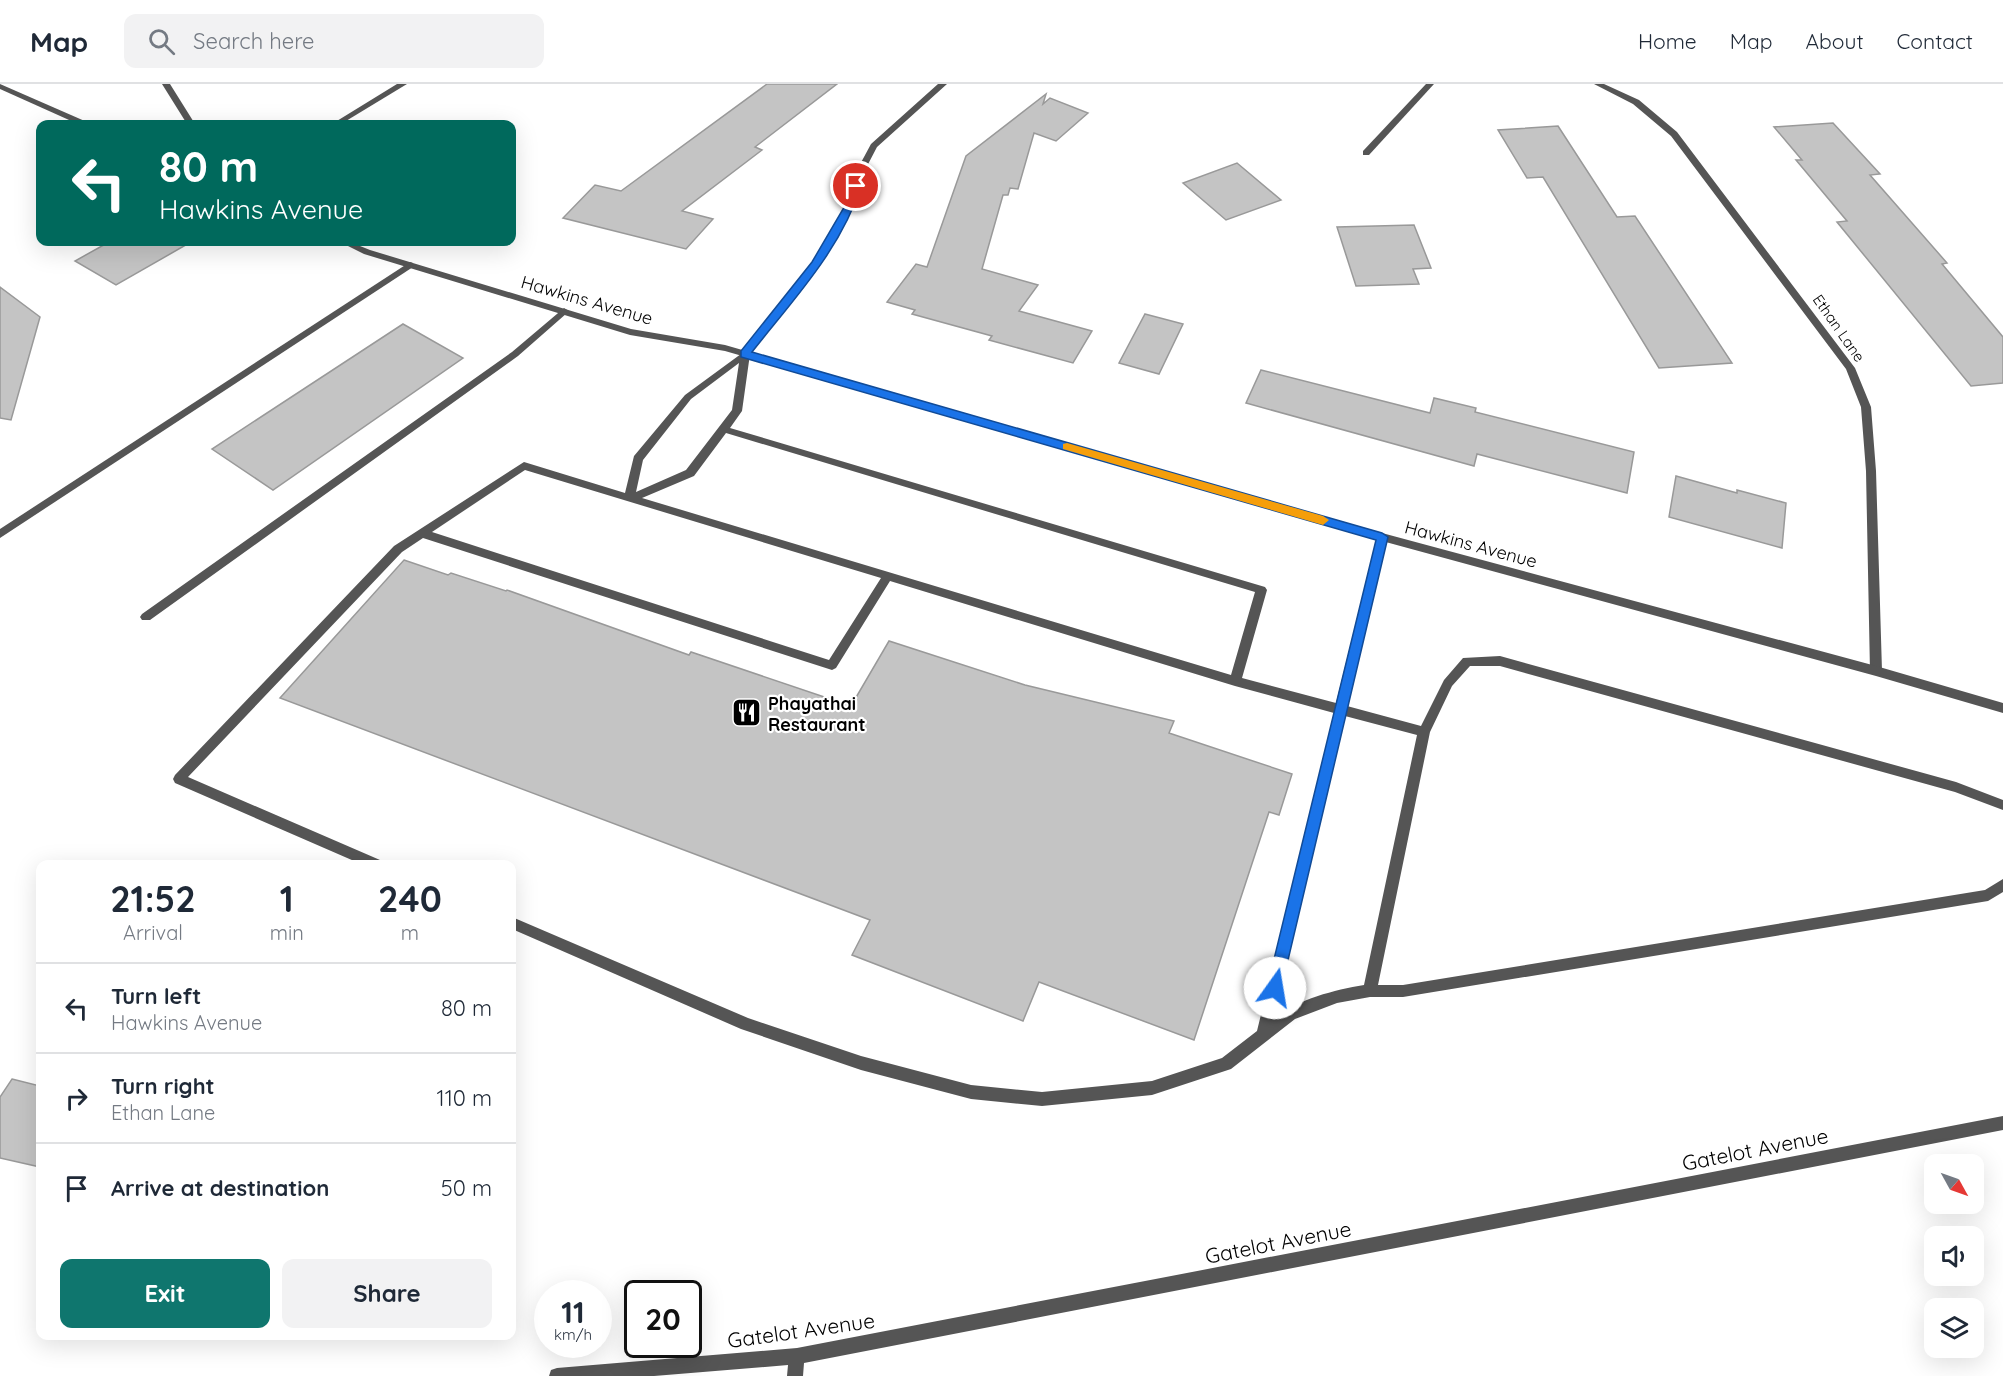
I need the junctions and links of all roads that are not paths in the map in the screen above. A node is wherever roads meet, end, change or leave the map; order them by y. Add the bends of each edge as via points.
1 (166, 84) edge
2 (403, 84) edge
3 (943, 84) edge
4 (1430, 84) edge
5 (1598, 84) edge
6 (0, 87) edge
7 (75, 120) edge
8 (188, 120) edge
9 (343, 120) edge
10 (1366, 153) dead end
11 (353, 246) edge
12 (410, 265) junction
13 (564, 311) junction
14 (745, 354) junction
15 (723, 429) junction
16 (630, 499) junction
17 (422, 533) junction
18 (0, 534) edge
19 (1382, 537) junction
20 (887, 577) junction
21 (146, 617) dead end
22 (1876, 671) junction
23 (1235, 681) junction
24 (2003, 708) edge
25 (1342, 709) junction
26 (1424, 732) junction
27 (2003, 805) edge
28 (366, 860) edge
29 (2003, 885) edge
30 (516, 925) edge
31 (1370, 991) junction
32 (1263, 1035) junction
33 (2003, 1123) edge
34 (797, 1356) junction
35 (557, 1376) edge
36 (795, 1376) edge

1 - 8 street
2 - 9 street
3 - 14 street via 874,146 850,204 817,264
4 - 10 street
5 - 22 street, Ethan Lane via 1636,102 1674,134 1850,368 1867,418
6 - 7 street
11 - 12 street, Hawkins Avenue
12 - 13 street, Hawkins Avenue
12 - 18 street
13 - 14 street, Hawkins Avenue via 630,332
13 - 21 street via 515,354
14 - 15 street via 737,411
14 - 16 street via 688,397 638,459
14 - 19 street, Hawkins Avenue
15 - 16 street via 690,473
15 - 23 street via 1261,590
16 - 17 street via 524,466
16 - 20 street
17 - 20 street via 832,665
17 - 28 street via 398,549 179,779
19 - 22 street, Hawkins Avenue
19 - 25 street
20 - 23 street
22 - 24 street, Hawkins Avenue
23 - 25 street
25 - 26 street
25 - 32 street
26 - 27 street via 1448,683 1467,661 1500,661 1956,787
26 - 31 street
29 - 31 street via 1988,895 1403,991
30 - 32 street via 746,1024 861,1064 971,1092 1042,1099 1152,1088 1226,1064
31 - 32 street via 1337,996 1290,1014
33 - 34 street, Gatelot Avenue
34 - 35 street, Gatelot Avenue
34 - 36 street

